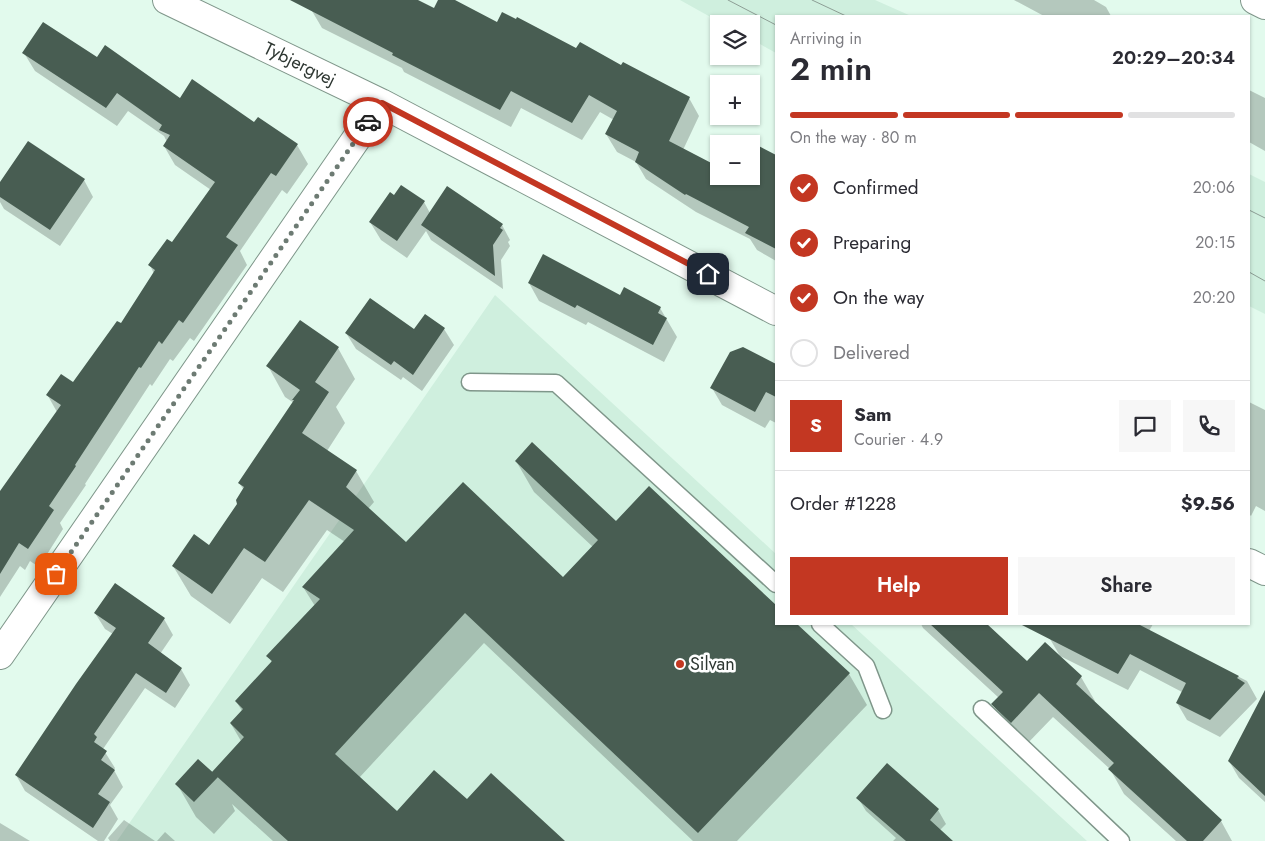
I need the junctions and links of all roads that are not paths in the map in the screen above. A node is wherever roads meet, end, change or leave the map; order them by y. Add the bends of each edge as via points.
1 (167, 0) edge
2 (1256, 0) edge
3 (1265, 5) edge
4 (382, 103) junction
5 (775, 310) edge
6 (470, 382) dead end
7 (1250, 564) edge
8 (1265, 571) edge
9 (775, 583) edge
10 (821, 625) edge
11 (0, 655) edge
12 (982, 709) dead end
13 (883, 710) dead end
14 (1121, 841) edge

1 - 4 street, Tybjergvej
2 - 3 street
4 - 5 street, Tybjergvej
4 - 11 street
6 - 9 lane via 556,383
7 - 8 street
10 - 13 lane via 866,666
12 - 14 lane

